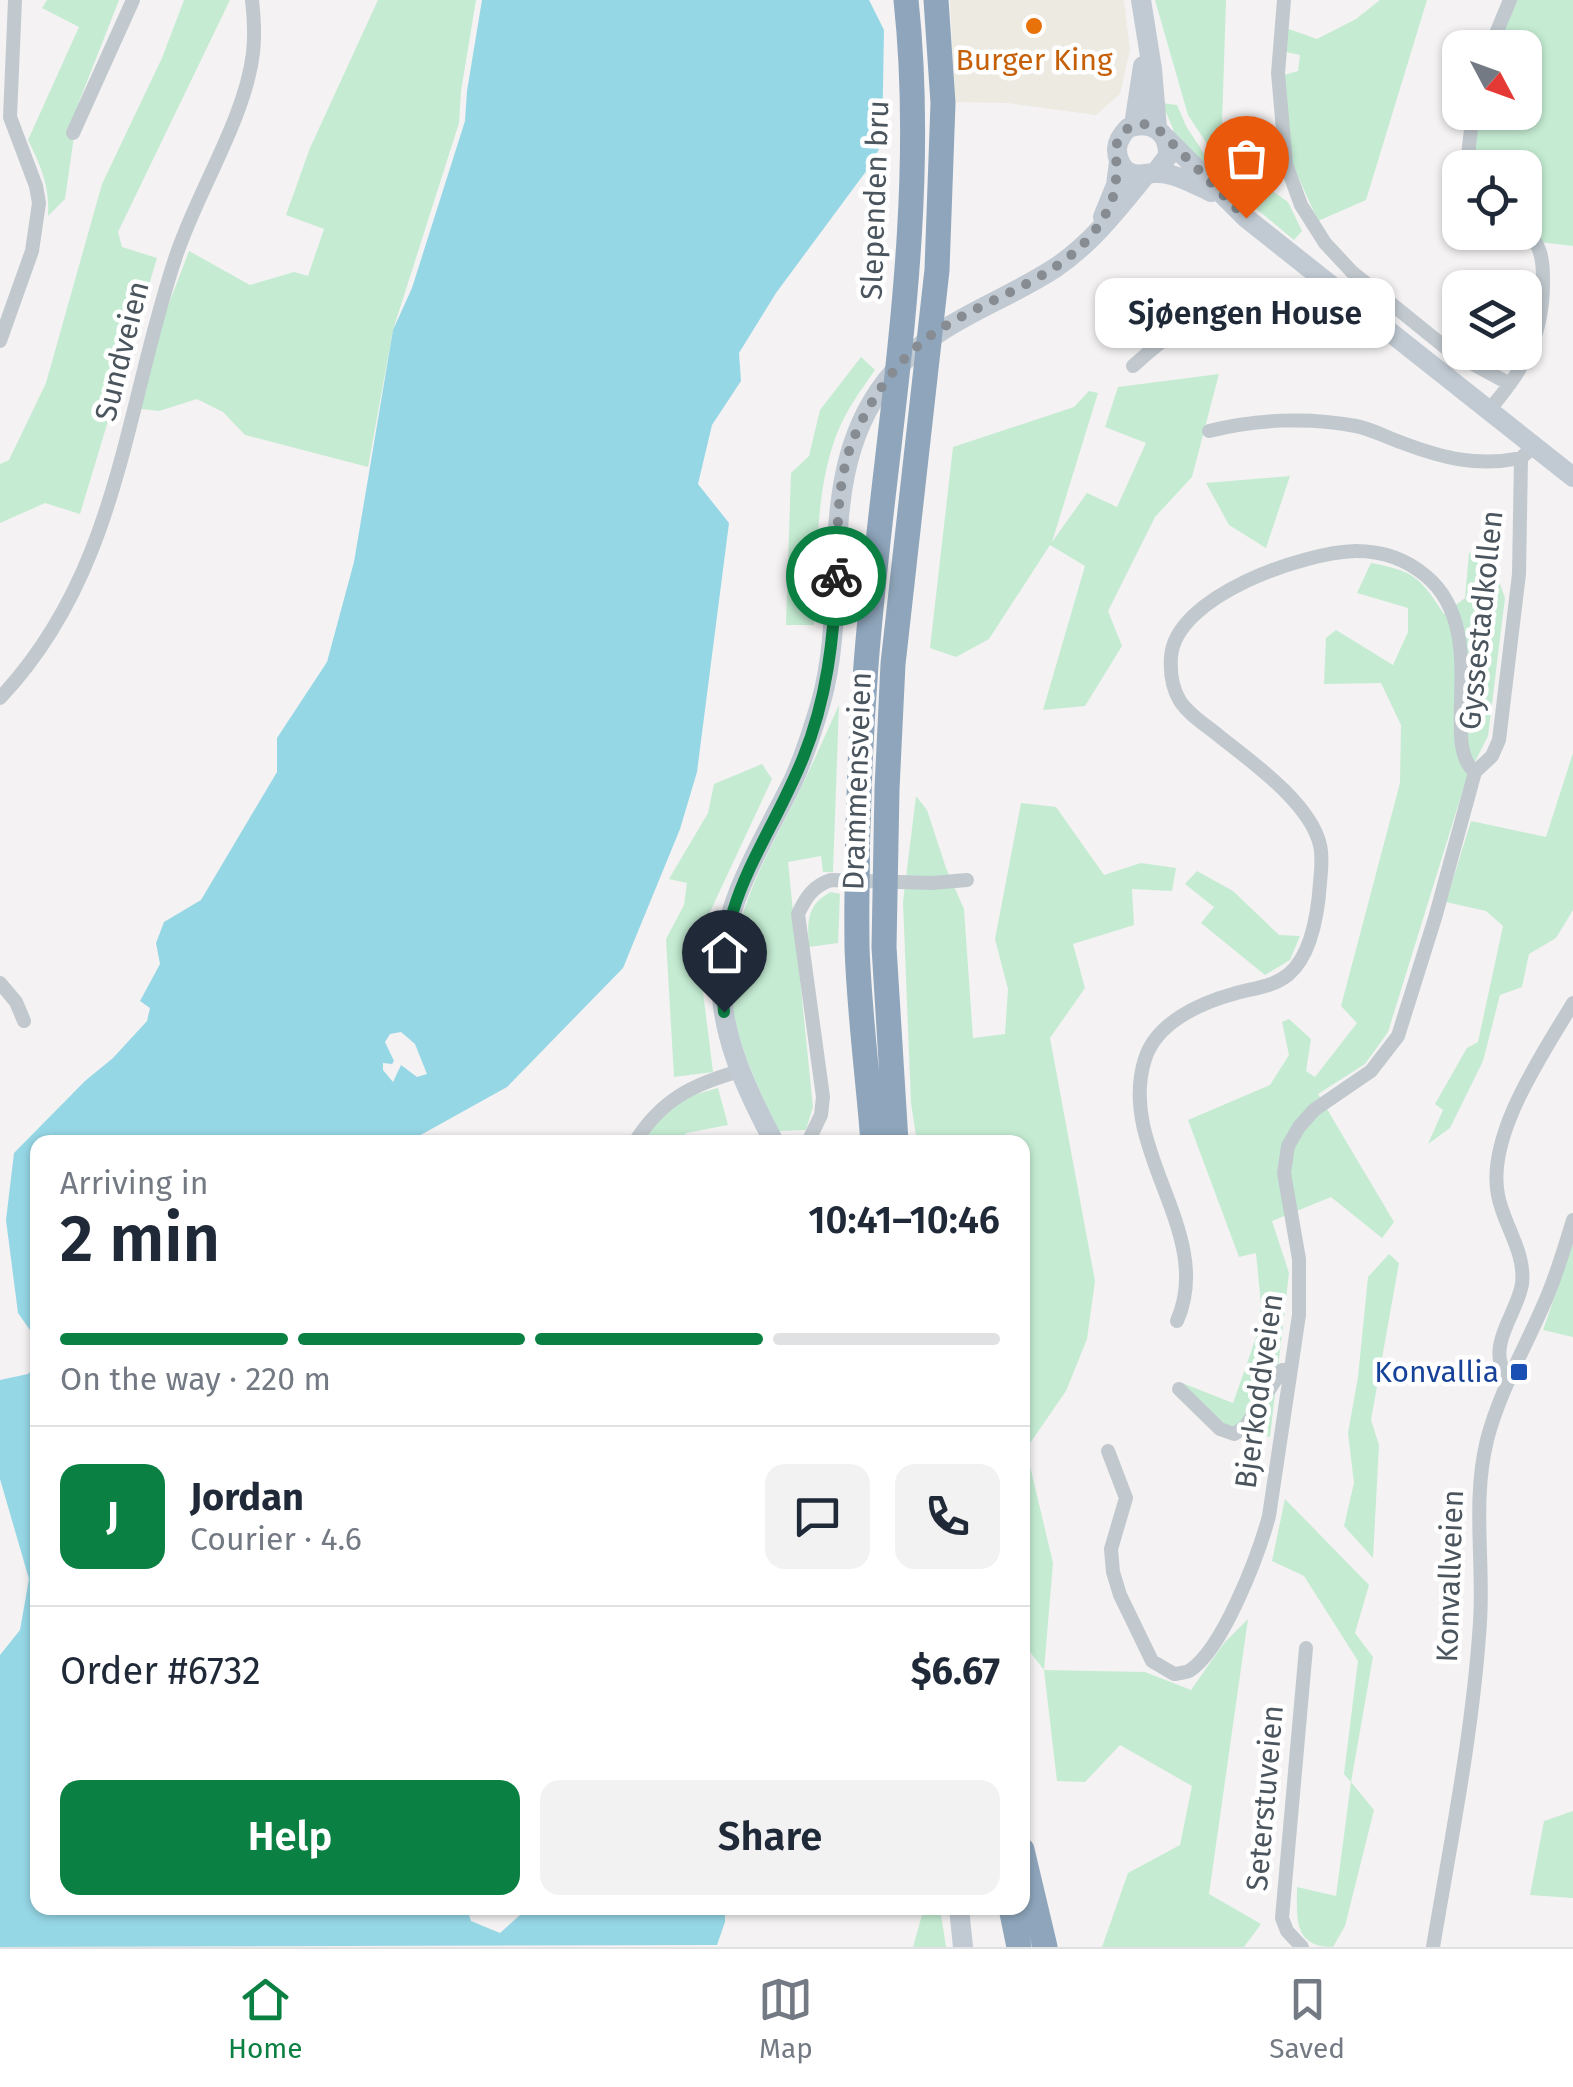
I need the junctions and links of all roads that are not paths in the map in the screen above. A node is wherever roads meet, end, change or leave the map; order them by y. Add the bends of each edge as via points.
1 (15, 0) edge
2 (132, 0) edge
3 (252, 0) edge
4 (936, 0) edge
5 (1137, 0) edge
6 (1284, 0) edge
7 (1510, 0) edge
8 (906, 2) edge
9 (1498, 30) edge
10 (1134, 126) junction
11 (73, 133) dead end
12 (1161, 133) junction
13 (1119, 162) junction
14 (1150, 174) junction
15 (1224, 198) junction
16 (1097, 231) junction
17 (1540, 250) edge
18 (1349, 298) junction
19 (0, 341) edge
20 (928, 363) joint
21 (1133, 366) dead end
22 (1510, 384) junction
23 (894, 399) joint
24 (1488, 411) junction
25 (1209, 430) dead end
26 (1527, 452) junction
27 (1573, 477) edge
28 (0, 698) edge
29 (1475, 772) junction
30 (967, 880) dead end
31 (0, 983) edge
32 (1573, 1003) edge
33 (24, 1020) dead end
34 (740, 1072) junction
35 (639, 1135) edge
36 (771, 1135) edge
37 (811, 1135) edge
38 (873, 1135) edge
39 (896, 1135) edge
40 (1573, 1220) edge
41 (1178, 1321) dead end
42 (1291, 1368) junction
43 (1512, 1374) junction
44 (1178, 1389) dead end
45 (1108, 1451) dead end
46 (1306, 1648) dead end
47 (1030, 1884) edge
48 (960, 1915) edge
49 (1012, 1915) edge
50 (963, 1947) edge
51 (1019, 1947) edge
52 (1045, 1947) edge
53 (1302, 1947) edge
54 (1432, 1947) edge

1 - 19 street via 10,117 38,203 32,250
2 - 11 street
3 - 28 street, Sundveien via 253,55 245,88 173,264 108,512 51,634
4 - 20 highway, Slependen bru via 942,157
5 - 10 main road via 1143,70
5 - 12 main road
6 - 22 street via 1278,72 1286,164 1301,205 1352,272 1450,352
7 - 9 street
8 - 23 highway, Slependen bru via 912,176
10 - 12 main road
10 - 13 main road via 1117,143
12 - 14 main road via 1168,156
12 - 15 main road
13 - 14 main road via 1132,174
13 - 16 main road
14 - 15 main road
14 - 16 main road
15 - 18 main road
16 - 34 main road via 1054,269 921,343 884,383 854,436 840,496 824,692 804,756 746,872 726,933 724,1012
17 - 22 street via 1542,320
18 - 21 street via 1329,304 1246,300 1171,333
18 - 24 main road
20 - 39 highway, Drammensveien via 893,664 887,790 884,946
22 - 24 street
23 - 38 highway, Drammensveien via 859,790 858,949
24 - 26 main road
25 - 26 street via 1303,421 1358,426 1465,462 1494,463
26 - 27 main road
26 - 29 street, Gyssestadkollen via 1500,740
29 - 41 street, Gyssestadkollen via 1462,755 1462,645 1451,611 1427,577 1388,554 1354,551 1264,574 1214,598 1173,643 1172,684 1180,701 1288,796 1319,842 1322,860 1318,908 1296,966 1271,985 1202,1004 1177,1019 1146,1055 1139,1086 1142,1128 1187,1273
29 - 42 street, Bjerkoddveien via 1398,1036 1371,1072 1314,1110 1288,1146 1284,1173 1301,1282
30 - 37 street via 831,880 806,896 798,914 823,1097
31 - 33 street
32 - 43 street via 1503,1136 1497,1194 1523,1278 1500,1355 1500,1365
34 - 35 street via 679,1094
34 - 36 main road
40 - 43 street, Konvallveien
42 - 44 street via 1282,1370 1246,1427 1234,1434
42 - 45 street, Bjerkoddveien via 1262,1543 1221,1632 1188,1672 1174,1674 1152,1661 1120,1595 1111,1549 1126,1498
43 - 54 street, Konvallveien via 1480,1483 1477,1659
46 - 53 street, Seterstuveien via 1282,1918
47 - 52 highway
48 - 50 main road
49 - 51 highway

